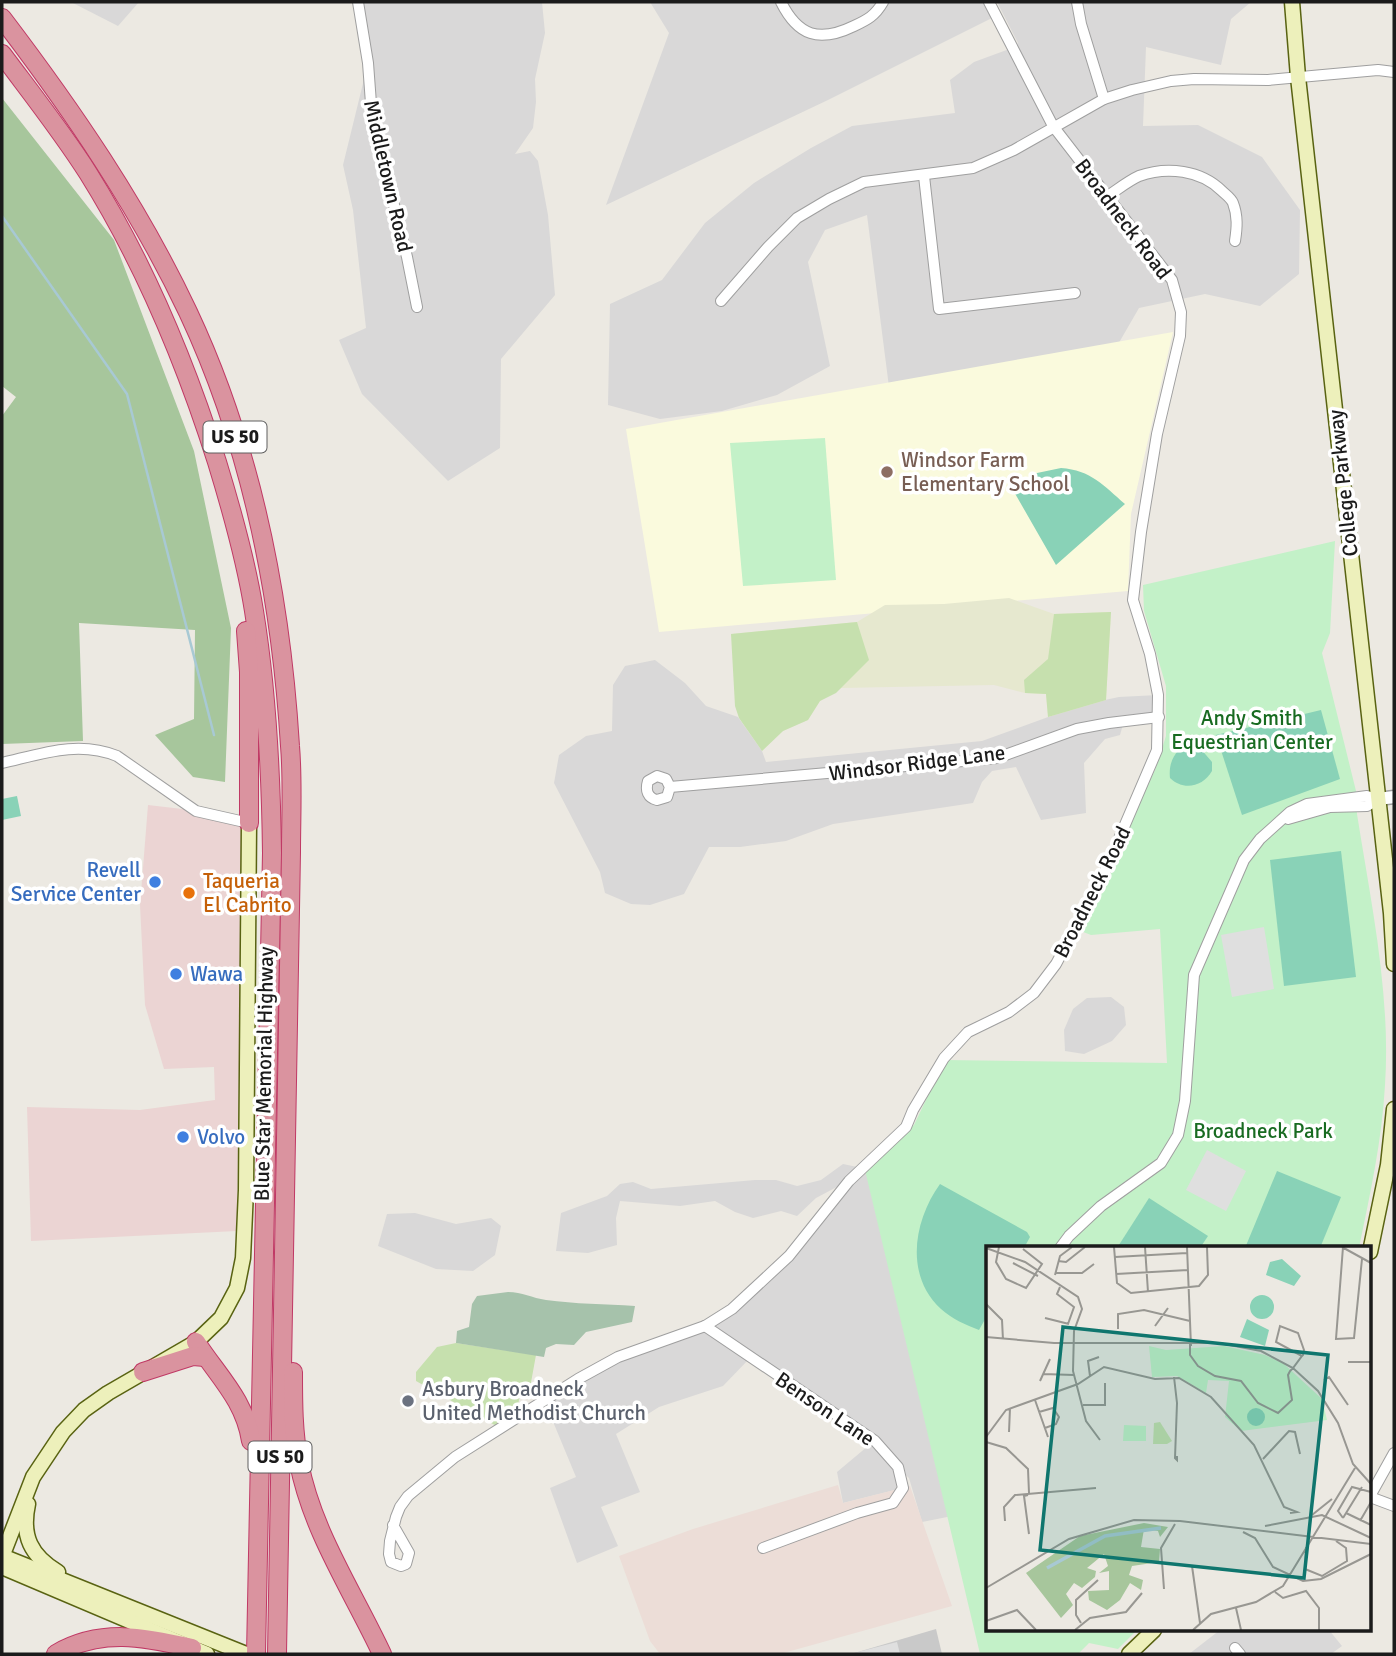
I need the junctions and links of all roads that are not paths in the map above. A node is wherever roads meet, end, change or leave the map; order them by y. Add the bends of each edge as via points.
1 (358, 2) edge
2 (781, 2) edge
3 (883, 2) edge
4 (989, 2) edge
5 (1077, 2) edge
6 (1292, 2) edge
7 (2, 18) edge
8 (2, 54) edge
9 (1394, 72) edge
10 (1298, 77) junction
11 (1104, 99) junction
12 (1053, 126) junction
13 (923, 176) junction
14 (1107, 197) junction
15 (1235, 242) dead end
16 (1075, 293) dead end
17 (722, 301) dead end
18 (417, 307) dead end
19 (222, 480) junction
20 (1159, 717) junction
21 (2, 763) edge
22 (670, 787) dead end
23 (1394, 797) edge
24 (1378, 799) junction
25 (249, 823) junction
26 (1394, 964) edge
27 (1394, 1109) edge
28 (1062, 1246) edge
29 (1371, 1246) edge
30 (284, 1260) junction
31 (705, 1326) junction
32 (201, 1349) junction
33 (143, 1372) joint
34 (1394, 1453) edge
35 (33, 1476) junction
36 (257, 1488) junction
37 (1372, 1492) edge
38 (1372, 1497) edge
39 (1394, 1506) edge
40 (394, 1525) dead end
41 (763, 1548) dead end
42 (2, 1557) edge
43 (2, 1567) edge
44 (105, 1598) junction
45 (1152, 1632) edge
46 (200, 1651) edge
47 (239, 1652) edge
48 (57, 1654) edge
49 (256, 1654) edge
50 (277, 1654) edge
51 (385, 1654) edge
52 (1129, 1654) edge

1 - 18 street, Middletown Road via 372,117
2 - 3 street via 797,26 815,34 835,35 872,17
4 - 12 street, Broadneck Road
5 - 11 street
6 - 10 main road, College Parkway
7 - 30 highway, Blue Star Memorial Highway / US 50 via 86,133 188,312 228,411 265,551 282,653 290,748
8 - 19 highway, Blue Star Memorial Highway / US 50 via 88,173 131,248 184,363
9 - 10 street
10 - 11 street via 1171,81
10 - 24 main road, College Parkway
11 - 12 street
12 - 13 street via 974,168
12 - 14 street, Broadneck Road
13 - 16 street via 939,309
13 - 17 street via 864,183 829,199 797,219
14 - 15 street via 1138,177 1162,171 1199,176 1232,201 1237,220
14 - 20 street, Broadneck Road via 1171,280 1181,313 1180,336 1157,433 1133,600 1150,653
19 - 25 highway via 221,500 247,632
19 - 36 highway, Blue Star Memorial Highway / US 50 via 245,561 269,732
20 - 22 street, Windsor Ridge Lane via 1077,729 997,758
20 - 31 street, Broadneck Road via 1157,750 1128,820 1050,972 1034,993 1009,1012 968,1032 944,1058 906,1127 849,1181 789,1256 732,1309
21 - 25 street via 70,748 104,751 196,811
23 - 24 street
24 - 26 main road, College Parkway
24 - 28 street via 1367,806 1330,807 1281,821 1259,839 1244,860 1197,965 1178,1135 1161,1163 1101,1206
25 - 32 main road via 243,1258 237,1288
27 - 29 main road
30 - 50 highway, Blue Star Memorial Highway / US 50
30 - 51 highway via 294,1299 293,1390 299,1466 323,1537
31 - 40 street, Broadneck Road via 618,1357 513,1420 415,1490 400,1507
31 - 41 street, Benson Lane via 875,1441 898,1467 903,1488 893,1503
32 - 33 highway via 193,1356
32 - 36 highway via 245,1415
33 - 35 main road via 84,1410
34 - 37 street
35 - 42 main road
35 - 44 main road via 26,1529 35,1554 44,1564
36 - 49 highway, Blue Star Memorial Highway / US 50
38 - 39 street
42 - 44 main road
43 - 46 main road
44 - 47 main road
45 - 52 main road
46 - 48 highway via 127,1636 95,1639

